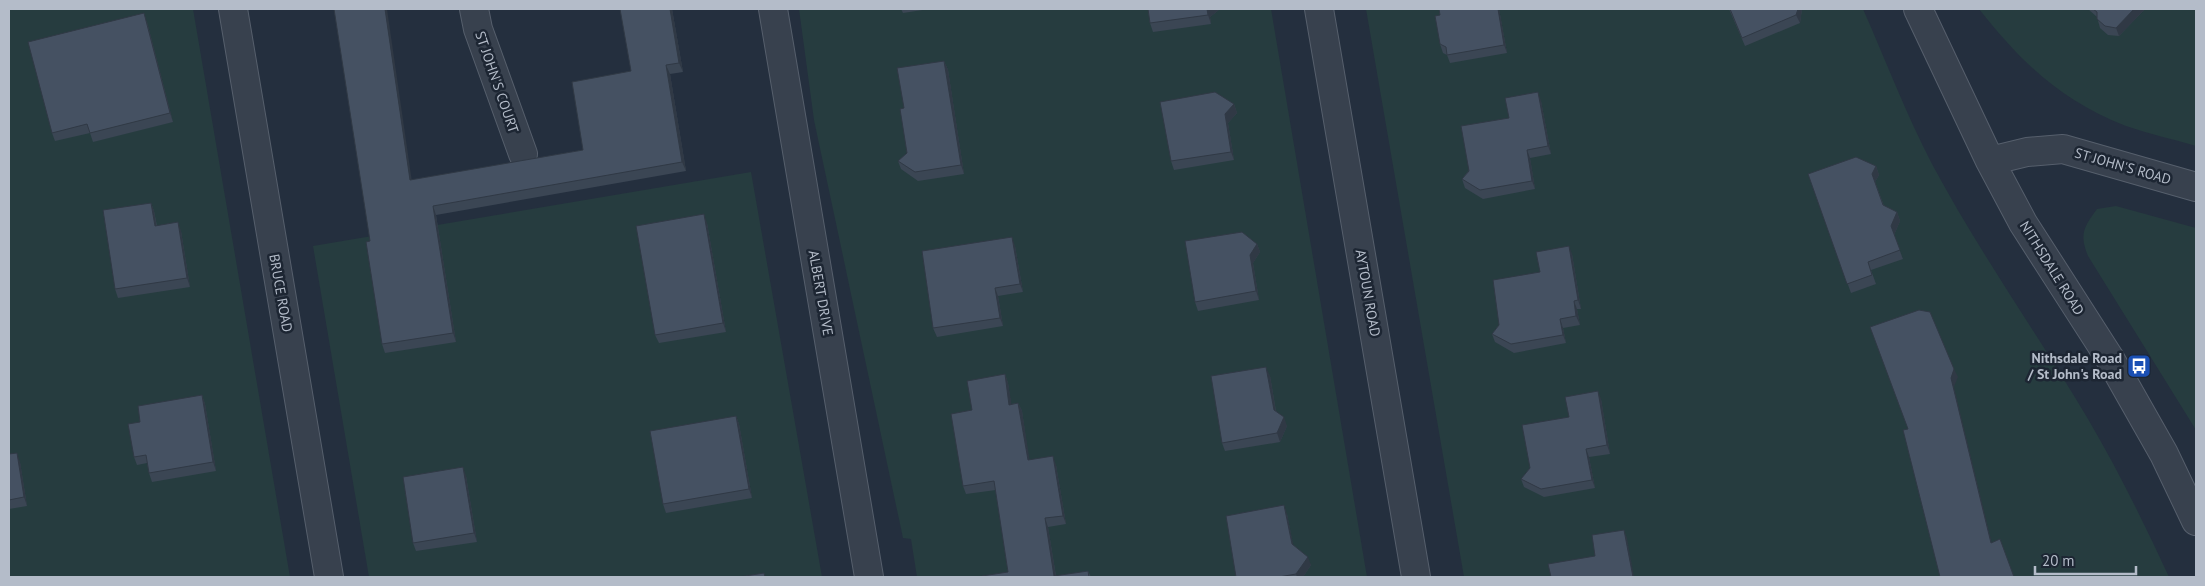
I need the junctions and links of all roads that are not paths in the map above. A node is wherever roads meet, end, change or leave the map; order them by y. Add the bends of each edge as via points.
1 (233, 9) edge
2 (474, 9) edge
3 (773, 9) edge
4 (1319, 9) edge
5 (1918, 9) edge
6 (523, 154) dead end
7 (1990, 161) junction
8 (2196, 187) edge
9 (2196, 521) edge
10 (329, 577) edge
11 (869, 577) edge
12 (1416, 577) edge

1 - 10 street, BRUCE ROAD
2 - 6 street, ST JOHN'S COURT via 478,29
3 - 11 street, ALBERT DRIVE
4 - 12 street, AYTOUN ROAD
5 - 7 street, NITHSDALE ROAD
7 - 8 street, ST JOHN'S ROAD via 2063,148
7 - 9 street, NITHSDALE ROAD via 2024,223 2109,357 2164,454

